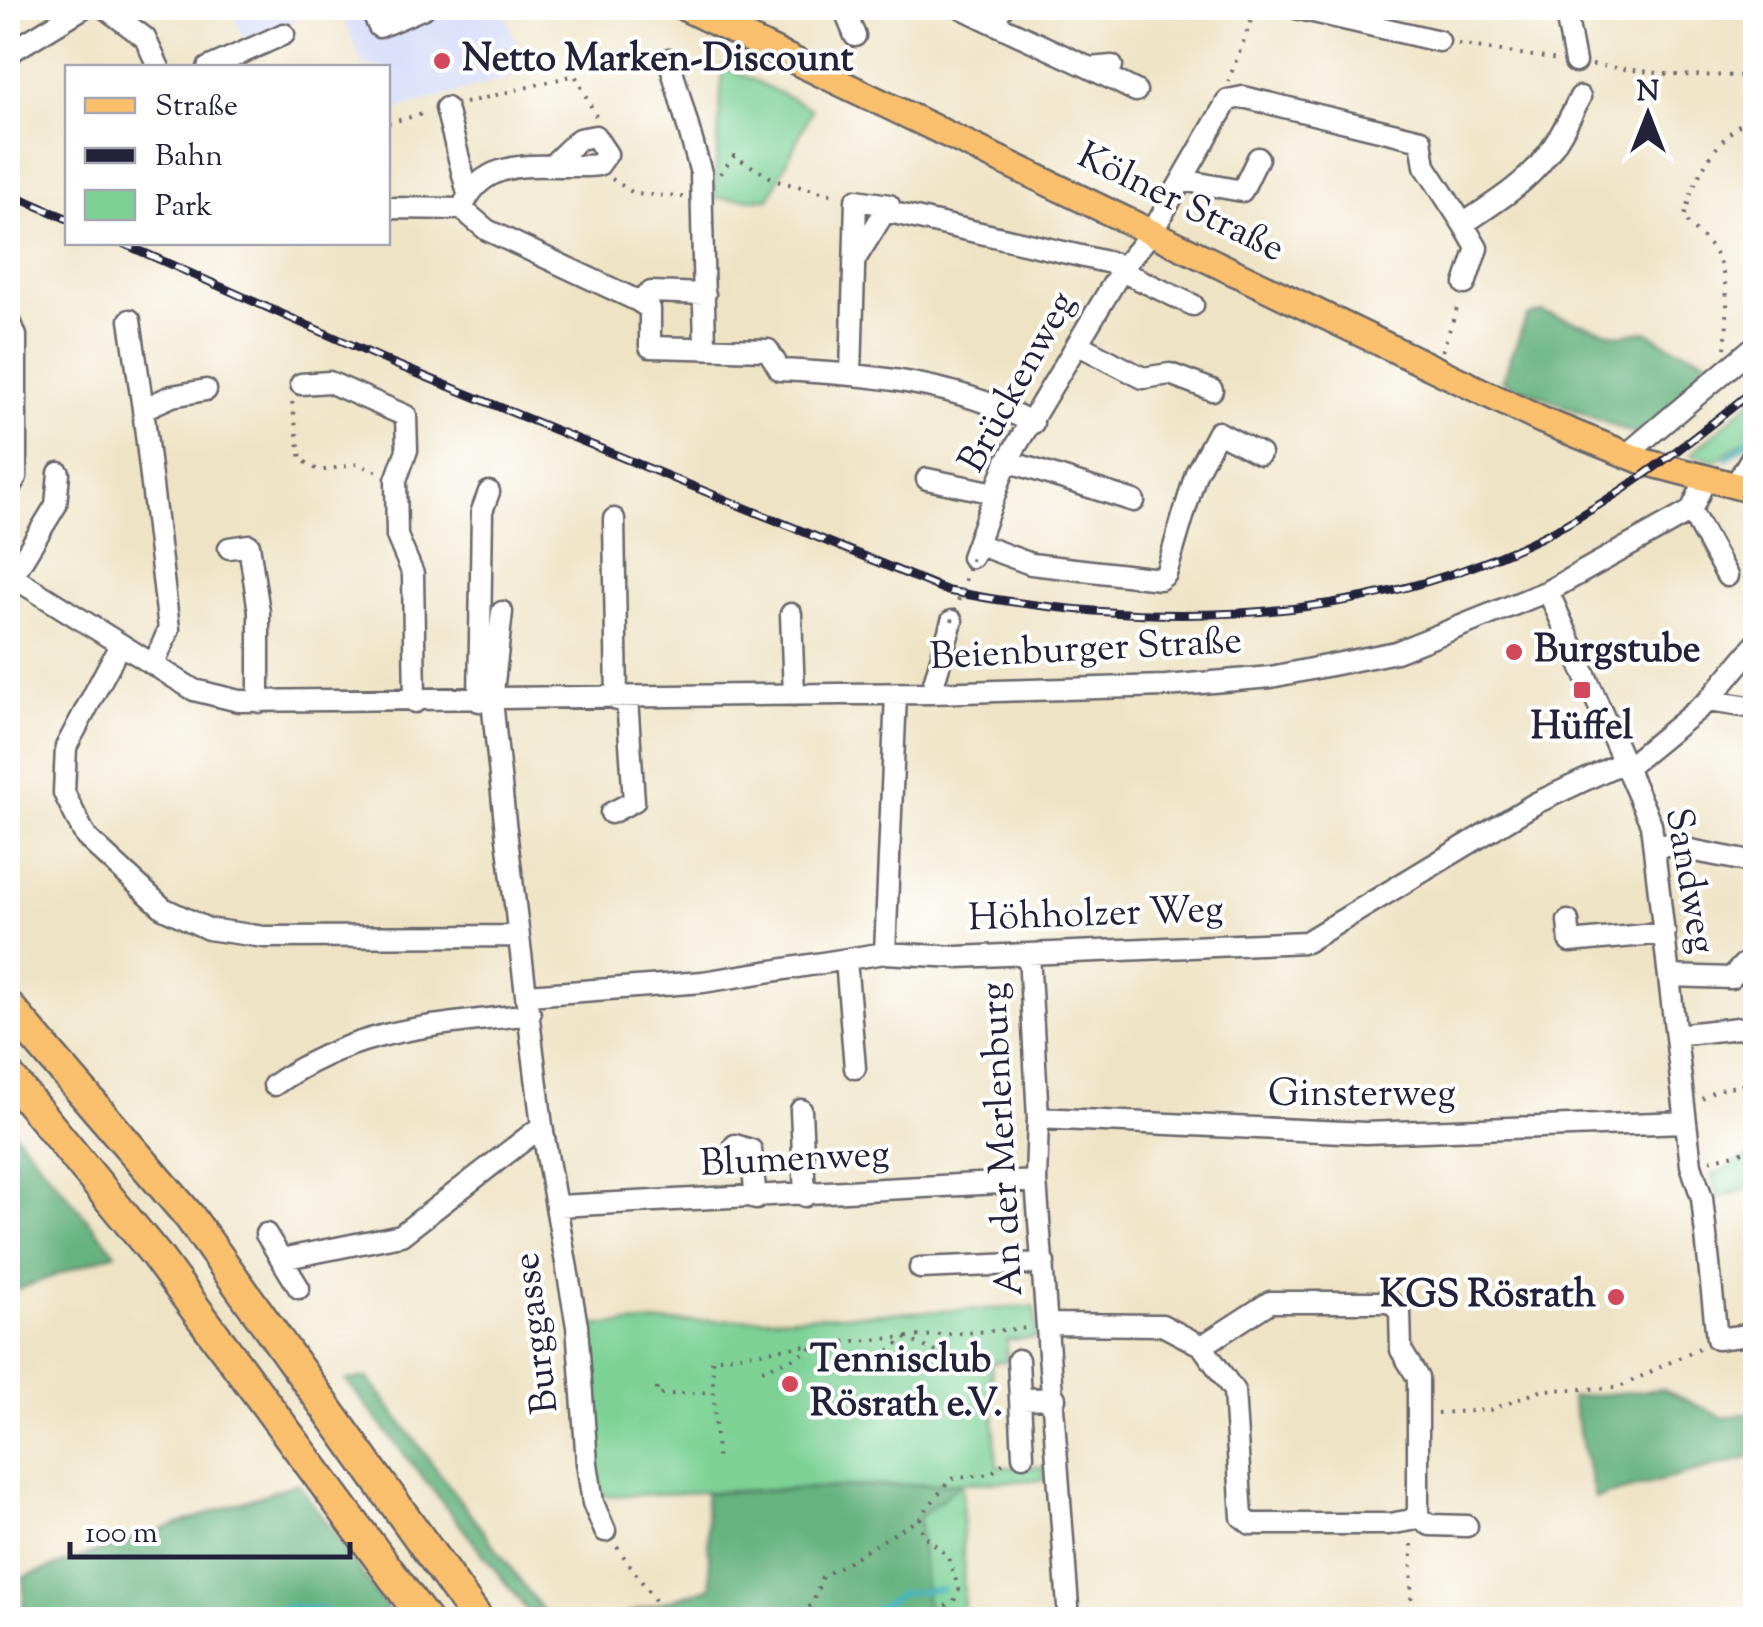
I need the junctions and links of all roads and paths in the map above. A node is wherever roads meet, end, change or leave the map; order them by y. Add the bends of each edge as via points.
1 (83, 8) edge
2 (105, 8) edge
3 (370, 8) edge
4 (424, 8) edge
5 (684, 8) edge
6 (854, 8) edge
7 (962, 8) edge
8 (1256, 8) edge
9 (1296, 8) edge
10 (1565, 8) edge
11 (997, 15) edge
12 (284, 34) dead end
13 (855, 36) dead end
14 (1439, 41) joint
15 (12, 50) dead end
16 (669, 59) dead end
17 (1575, 62) junction
18 (158, 65) edge
19 (215, 65) edge
20 (1112, 66) dead end
21 (1090, 68) junction
22 (1756, 76) edge
23 (1136, 91) dead end
24 (1580, 97) dead end
25 (1228, 100) junction
26 (446, 108) junction
27 (1756, 114) edge
28 (390, 123) edge
29 (595, 136) junction
30 (1258, 158) dead end
31 (553, 164) junction
32 (598, 164) junction
33 (716, 180) dead end
34 (1182, 180) junction
35 (703, 198) junction
36 (856, 200) junction
37 (465, 201) junction
38 (390, 208) edge
39 (885, 211) junction
40 (1463, 224) junction
41 (1152, 232) junction
42 (854, 261) junction
43 (1123, 268) junction
44 (1465, 284) joint
45 (705, 294) junction
46 (638, 301) junction
47 (1193, 305) dead end
48 (130, 320) dead end
49 (10, 321) dead end
50 (1078, 345) junction
51 (1756, 345) edge
52 (705, 348) junction
53 (1437, 370) junction
54 (1723, 373) junction
55 (852, 374) junction
56 (302, 384) joint
57 (206, 390) dead end
58 (1212, 390) dead end
59 (143, 409) junction
60 (1034, 423) junction
61 (1756, 450) edge
62 (1260, 454) dead end
63 (1636, 458) junction
64 (1007, 461) junction
65 (59, 472) dead end
66 (926, 478) dead end
67 (396, 480) junction
68 (1705, 480) junction
69 (1745, 489) edge
70 (8, 490) edge
71 (488, 492) dead end
72 (996, 492) junction
73 (1134, 500) dead end
74 (1691, 511) junction
75 (614, 519) dead end
76 (229, 548) dead end
77 (974, 551) junction
78 (10, 576) edge
79 (1727, 576) dead end
80 (1548, 591) junction
81 (502, 612) dead end
82 (792, 614) dead end
83 (952, 621) joint
84 (1756, 644) edge
85 (120, 645) junction
86 (154, 664) junction
87 (931, 693) junction
88 (896, 694) junction
89 (794, 695) junction
90 (622, 699) junction
91 (485, 700) junction
92 (260, 702) junction
93 (415, 702) junction
94 (1708, 702) junction
95 (1756, 708) edge
96 (1623, 766) junction
97 (634, 801) junction
98 (656, 810) dead end
99 (610, 813) dead end
100 (1655, 843) junction
101 (1756, 863) edge
102 (1568, 921) dead end
103 (1665, 933) junction
104 (518, 936) junction
105 (884, 954) junction
106 (1029, 954) junction
107 (846, 960) junction
108 (1756, 966) edge
109 (1670, 976) junction
110 (529, 1005) junction
111 (8, 1006) edge
112 (1756, 1026) edge
113 (1676, 1035) junction
114 (855, 1068) dead end
115 (8, 1074) edge
116 (1752, 1083) dead end
117 (274, 1084) dead end
118 (801, 1110) dead end
119 (1685, 1112) junction
120 (1038, 1118) junction
121 (542, 1126) junction
122 (1756, 1143) edge
123 (736, 1145) dead end
124 (1691, 1164) junction
125 (1036, 1181) junction
126 (805, 1196) junction
127 (756, 1199) junction
128 (558, 1206) junction
129 (266, 1234) dead end
130 (282, 1259) junction
131 (1044, 1263) junction
132 (920, 1268) dead end
133 (300, 1288) dead end
134 (1049, 1324) junction
135 (1756, 1334) edge
136 (905, 1338) junction
137 (1717, 1339) junction
138 (816, 1344) junction
139 (1202, 1346) junction
140 (1018, 1360) dead end
141 (956, 1361) dead end
142 (873, 1365) dead end
143 (762, 1370) dead end
144 (657, 1388) dead end
145 (714, 1392) junction
146 (1055, 1398) junction
147 (1020, 1399) junction
148 (1418, 1412) junction
149 (1023, 1456) joint
150 (717, 1457) dead end
151 (920, 1518) junction
152 (1414, 1518) junction
153 (1466, 1526) dead end
154 (606, 1531) joint
155 (425, 1620) edge
156 (478, 1620) edge
157 (669, 1620) edge
158 (792, 1620) edge
159 (923, 1620) edge
160 (1069, 1620) edge
161 (1411, 1620) edge

1 - 15 street
2 - 18 street via 145,38
3 - 4 street via 378,27
5 - 41 main road, Kölner Straße
6 - 13 street via 848,20
7 - 11 street
8 - 25 path via 1226,87
9 - 14 street
10 - 17 street
11 - 21 street
12 - 19 street
14 - 17 path
16 - 35 street
17 - 22 path via 1674,75
20 - 21 street
21 - 23 street
24 - 40 street via 1530,179
25 - 34 street, Brückenweg
25 - 40 street via 1243,97 1421,140 1425,166
26 - 28 path
26 - 29 path via 575,74 600,122
26 - 37 street
27 - 54 path via 1717,145 1684,218 1720,264 1727,306
29 - 31 street via 579,140
29 - 32 street via 607,154
30 - 34 street via 1242,191
31 - 32 street
31 - 37 street via 488,174
32 - 35 path via 635,194
33 - 36 path via 734,156 777,181
34 - 41 street, Brückenweg
35 - 45 street
36 - 39 street via 889,206
36 - 42 street
37 - 38 street
37 - 46 street via 486,230
39 - 42 street
39 - 43 street
40 - 44 street via 1477,248
41 - 43 street, Brückenweg
41 - 53 main road, Kölner Straße
42 - 55 street
43 - 47 street
43 - 50 street, Brückenweg
44 - 53 path
45 - 46 street via 651,292
45 - 52 street
46 - 52 street via 650,310 650,347
48 - 59 street
49 - 70 street via 16,336 16,477
50 - 58 street via 1144,378 1170,374
50 - 60 street, Brückenweg
51 - 54 street
52 - 55 street via 768,350 780,370
53 - 63 main road, Kölner Straße
54 - 63 street
55 - 60 street via 954,392
56 - 67 street via 329,382 406,416 407,450
56 - 67 path via 292,400 301,459 319,471 358,464
57 - 59 street
59 - 86 street via 169,629
60 - 64 street, Brückenweg
61 - 69 street
62 - 77 street via 1218,432 1196,473 1160,580
63 - 68 main road, Kölner Straße
64 - 72 street, Brückenweg
64 - 73 street
65 - 78 street via 56,505
66 - 72 street
67 - 93 street via 397,536 414,574
68 - 69 main road, Kölner Straße
68 - 74 street
71 - 91 street via 482,511
72 - 77 street, Brückenweg
74 - 79 street
74 - 80 street, Beienburger Straße
75 - 90 street
76 - 92 street via 248,545 259,612
77 - 83 path, bridge
78 - 85 street, Beienburger Straße
80 - 87 street, Beienburger Straße via 1414,646 1334,667 1166,686
80 - 96 street, Sandweg
81 - 91 street
82 - 89 street
83 - 87 street
84 - 94 street
85 - 86 street, Beienburger Straße
85 - 104 street via 66,747 64,793 86,837 163,908 208,929 264,937
86 - 92 street, Beienburger Straße via 194,690
87 - 88 street, Beienburger Straße
88 - 89 street, Beienburger Straße
88 - 105 street
89 - 90 street, Beienburger Straße
90 - 91 street, Beienburger Straße
90 - 97 street
91 - 93 street, Beienburger Straße
91 - 104 street, Burggasse
92 - 93 street, Beienburger Straße
94 - 95 street
94 - 96 street
96 - 100 street, Sandweg
96 - 106 street, Höhholzer Weg via 1536,803 1306,942
97 - 98 street
97 - 99 street
100 - 101 street
100 - 103 street, Sandweg
102 - 103 street via 1570,942
103 - 109 street, Sandweg
104 - 110 street, Burggasse
105 - 106 street, Höhholzer Weg
105 - 107 street, Höhholzer Weg
106 - 120 street, An der Merlenburg
107 - 110 street, Höhholzer Weg
107 - 114 street
108 - 109 street via 1744,965 1731,978
109 - 113 street, Sandweg
110 - 117 street via 340,1045
110 - 121 street, Burggasse
111 - 156 highway via 189,1216
112 - 113 street
113 - 119 street, Sandweg
115 - 155 highway via 155,1254
116 - 119 path
118 - 126 street
119 - 120 street, Ginsterweg via 1365,1133
119 - 124 street, Sandweg
120 - 125 street, An der Merlenburg
121 - 128 street, Burggasse
121 - 130 street via 401,1235
122 - 124 path via 1747,1152
123 - 127 street via 751,1150
124 - 137 street, Sandweg via 1702,1198
125 - 126 street, Blumenweg
125 - 131 street, An der Merlenburg
126 - 127 street, Blumenweg
127 - 128 street, Blumenweg
128 - 154 street, Burggasse via 577,1326 589,1476
129 - 130 street
130 - 133 street
131 - 132 street
131 - 134 street, An der Merlenburg
134 - 136 path
134 - 139 street via 1162,1325
134 - 146 street, An der Merlenburg
135 - 137 street
136 - 138 path
136 - 141 path
136 - 142 path
137 - 148 path via 1618,1388 1542,1390 1490,1410
138 - 143 path
138 - 145 path via 712,1358
139 - 148 street via 1270,1302 1390,1302 1400,1312 1401,1350 1418,1378
139 - 152 street via 1234,1391 1242,1517 1251,1524 1389,1524
140 - 147 street
144 - 145 path via 657,1395
145 - 150 path
146 - 147 street
146 - 160 street, An der Merlenburg
147 - 149 street
148 - 152 street
149 - 151 path via 990,1474 950,1479
151 - 158 path via 822,1576 812,1605
151 - 159 path via 923,1535 947,1555 959,1589 954,1601
152 - 153 street
152 - 161 path
154 - 157 path

